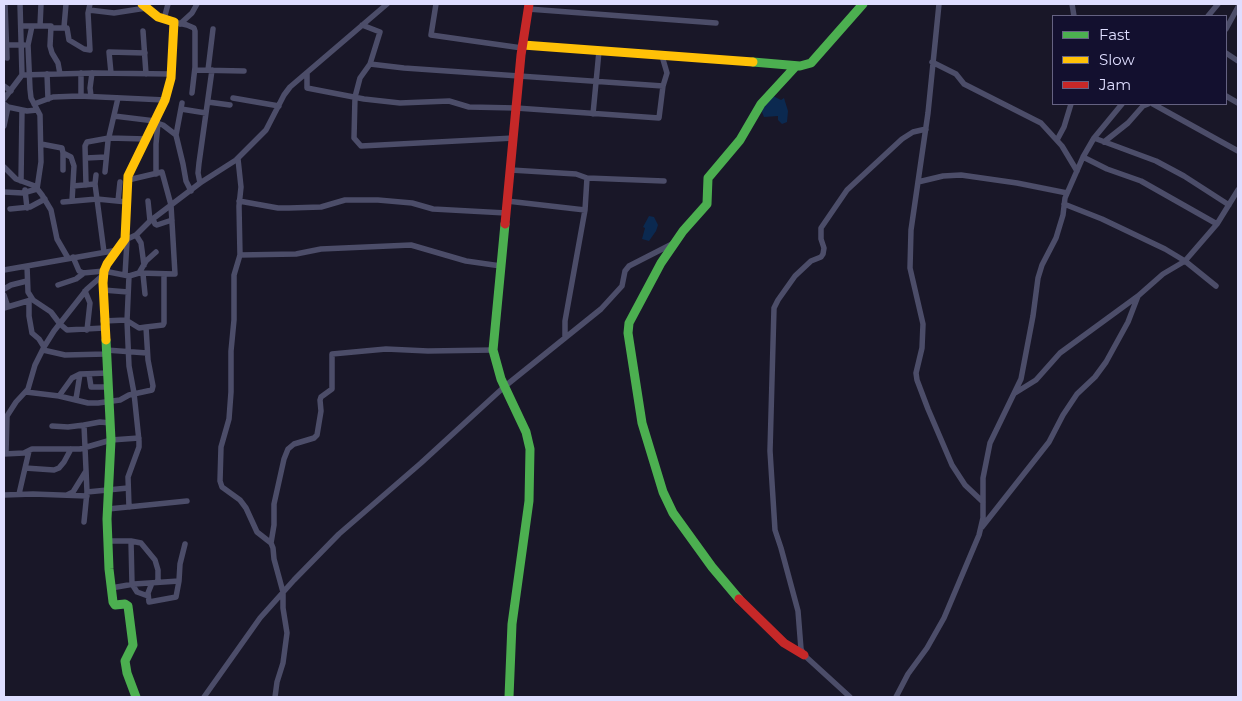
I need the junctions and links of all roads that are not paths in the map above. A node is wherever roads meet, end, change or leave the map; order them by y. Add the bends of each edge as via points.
1 (20, 4) edge
2 (41, 4) edge
3 (66, 4) edge
4 (168, 4) edge
5 (387, 4) edge
6 (436, 4) edge
7 (863, 4) edge
8 (939, 4) edge
9 (1218, 4) edge
10 (145, 5) edge
11 (197, 5) edge
12 (4, 6) edge
13 (528, 6) edge
14 (89, 7) edge
15 (1238, 7) edge
16 (1210, 15) edge
17 (164, 19) junction
18 (716, 22) dead end
19 (177, 23) junction
20 (21, 26) junction
21 (32, 26) junction
22 (40, 26) junction
23 (362, 26) junction
24 (1227, 27) edge
25 (51, 28) junction
26 (64, 28) junction
27 (213, 29) dead end
28 (144, 31) dead end
29 (5, 45) edge
30 (20, 45) junction
31 (28, 45) junction
32 (522, 47) junction
33 (599, 51) junction
34 (1238, 51) edge
35 (145, 53) junction
36 (1227, 54) edge
37 (662, 56) junction
38 (1232, 56) junction
39 (7, 58) dead end
40 (1238, 61) edge
41 (932, 62) junction
42 (370, 64) junction
43 (796, 66) junction
44 (195, 70) junction
45 (210, 70) junction
46 (244, 71) dead end
47 (81, 73) junction
48 (92, 73) junction
49 (111, 73) junction
50 (307, 73) junction
51 (47, 74) junction
52 (60, 74) junction
53 (146, 74) junction
54 (171, 74) junction
55 (22, 75) junction
56 (29, 75) junction
57 (519, 75) junction
58 (596, 81) junction
59 (4, 86) edge
60 (663, 86) junction
61 (11, 91) junction
62 (192, 93) dead end
63 (81, 96) junction
64 (91, 96) junction
65 (355, 97) junction
66 (1227, 97) edge
67 (118, 98) junction
68 (233, 98) dead end
69 (4, 99) edge
70 (48, 99) junction
71 (165, 100) junction
72 (208, 102) junction
73 (1238, 103) edge
74 (34, 104) junction
75 (6, 105) edge
76 (230, 105) dead end
77 (1071, 105) edge
78 (1121, 105) edge
79 (1146, 105) edge
80 (1155, 105) edge
81 (279, 106) junction
82 (516, 108) junction
83 (22, 110) junction
84 (37, 110) junction
85 (206, 113) junction
86 (593, 114) junction
87 (114, 116) junction
88 (156, 122) junction
89 (4, 126) edge
90 (926, 129) junction
91 (176, 135) junction
92 (109, 138) junction
93 (514, 138) junction
94 (1094, 138) junction
95 (146, 139) junction
96 (1057, 140) junction
97 (1104, 142) junction
98 (41, 144) junction
99 (1238, 151) edge
100 (64, 153) junction
101 (106, 157) junction
102 (1083, 157) junction
103 (238, 159) junction
104 (86, 160) junction
105 (73, 162) junction
106 (4, 166) edge
107 (63, 170) dead end
108 (511, 170) junction
109 (1077, 171) junction
110 (105, 172) dead end
111 (156, 174) junction
112 (96, 175) dead end
113 (587, 178) junction
114 (23, 181) junction
115 (124, 181) junction
116 (664, 181) dead end
117 (918, 182) junction
118 (200, 183) junction
119 (95, 184) junction
120 (86, 185) junction
121 (73, 186) junction
122 (37, 189) junction
123 (1238, 190) edge
124 (191, 191) junction
125 (4, 192) edge
126 (25, 192) junction
127 (1067, 193) junction
128 (97, 198) junction
129 (45, 199) junction
130 (148, 201) dead end
131 (239, 201) junction
132 (507, 201) junction
133 (63, 202) dead end
134 (72, 202) junction
135 (122, 202) junction
136 (1233, 203) edge
137 (1064, 204) junction
138 (171, 205) junction
139 (27, 208) junction
140 (10, 209) dead end
141 (585, 210) junction
142 (506, 213) junction
143 (152, 220) junction
144 (172, 220) junction
145 (1217, 224) junction
146 (136, 235) junction
147 (125, 241) junction
148 (676, 242) junction
149 (118, 250) junction
150 (104, 252) junction
151 (156, 252) dead end
152 (240, 255) junction
153 (71, 258) junction
154 (1185, 261) junction
155 (144, 265) junction
156 (27, 266) junction
157 (501, 266) junction
158 (4, 270) edge
159 (84, 273) junction
160 (104, 273) junction
161 (141, 273) junction
162 (164, 274) junction
163 (127, 276) junction
164 (27, 281) junction
165 (58, 284) dead end
166 (1216, 286) dead end
167 (4, 290) edge
168 (103, 290) junction
169 (85, 291) junction
170 (128, 292) junction
171 (144, 294) dead end
172 (4, 295) edge
173 (1138, 296) junction
174 (31, 300) junction
175 (6, 308) edge
176 (127, 321) junction
177 (60, 324) junction
178 (104, 324) junction
179 (146, 327) junction
180 (87, 330) junction
181 (565, 338) junction
182 (43, 349) junction
183 (493, 350) junction
184 (106, 352) junction
185 (128, 352) junction
186 (148, 352) junction
187 (108, 372) junction
188 (80, 374) junction
189 (89, 374) junction
190 (108, 387) junction
191 (504, 387) junction
192 (26, 392) junction
193 (134, 393) junction
194 (1015, 393) junction
195 (60, 396) junction
196 (76, 399) junction
197 (109, 403) junction
198 (5, 414) edge
199 (110, 423) junction
200 (84, 425) junction
201 (52, 426) dead end
202 (138, 438) junction
203 (111, 440) junction
204 (85, 447) junction
205 (71, 449) junction
206 (29, 451) junction
207 (5, 454) edge
208 (26, 468) junction
209 (86, 471) junction
210 (128, 488) junction
211 (109, 489) junction
212 (19, 494) junction
213 (87, 494) junction
214 (4, 495) edge
215 (67, 495) junction
216 (187, 501) dead end
217 (983, 502) junction
218 (129, 506) junction
219 (108, 509) junction
220 (84, 522) dead end
221 (981, 528) junction
222 (108, 541) junction
223 (131, 541) junction
224 (185, 544) dead end
225 (271, 544) junction
226 (179, 581) junction
227 (155, 582) junction
228 (132, 584) junction
229 (112, 588) junction
230 (283, 592) junction
231 (148, 596) junction
232 (804, 655) junction
233 (136, 697) edge
234 (204, 697) edge
235 (275, 697) edge
236 (509, 697) edge
237 (850, 697) edge
238 (896, 697) edge

1 - 20 street
2 - 22 street
3 - 26 street
4 - 17 street
5 - 23 street
6 - 32 street via 431,35
7 - 43 street via 811,63
8 - 41 street
9 - 16 street
10 - 14 street via 114,12
10 - 17 street
11 - 19 street
12 - 29 street
13 - 18 street
13 - 32 street
14 - 26 street via 90,50 70,40 68,29
15 - 24 street
17 - 19 street
19 - 44 street via 194,28
19 - 54 street
20 - 21 street
20 - 30 street
21 - 22 street
21 - 31 street
22 - 25 street
23 - 42 street via 380,32
23 - 50 street
25 - 26 street
25 - 52 street via 50,46
27 - 45 street
28 - 35 street
29 - 30 street
29 - 39 street
30 - 31 street
30 - 55 street
31 - 56 street
32 - 33 street
32 - 57 street
33 - 37 street
33 - 58 street
34 - 38 street
35 - 49 street via 109,52
35 - 53 street
36 - 38 street
37 - 43 street
37 - 60 street via 668,73
38 - 40 street
41 - 90 street
41 - 96 street via 956,74 964,84 1037,120
42 - 57 street
42 - 65 street via 360,78
43 - 148 street via 761,104 740,140 708,178 706,204
44 - 45 street
44 - 62 street
45 - 46 street
45 - 72 street
47 - 48 street
47 - 52 street
47 - 63 street
48 - 49 street
48 - 64 street
49 - 53 street
50 - 65 street via 308,88
50 - 81 street via 290,87
51 - 52 street
51 - 56 street
51 - 70 street
53 - 54 street
54 - 71 street
55 - 56 street
55 - 61 street
56 - 74 street
57 - 58 street
57 - 82 street
58 - 60 street
58 - 86 street
59 - 61 street
60 - 86 street via 659,118
61 - 69 street
63 - 64 street
63 - 70 street
64 - 67 street
65 - 82 street via 400,103 449,101 469,107
65 - 93 street via 354,138 362,146
66 - 73 street
67 - 71 street
67 - 87 street
68 - 81 street
70 - 74 street
71 - 88 street
72 - 76 street
72 - 85 street
74 - 84 street
75 - 83 street
75 - 89 street
77 - 96 street
78 - 94 street
79 - 97 street
80 - 99 street
81 - 103 street via 266,130
82 - 86 street
82 - 93 street
83 - 84 street
83 - 114 street
84 - 98 street
85 - 91 street via 181,106
85 - 118 street via 198,173
87 - 88 street
87 - 92 street
88 - 91 street
88 - 95 street
88 - 111 street
90 - 117 street
90 - 232 street via 902,139 847,190 821,228 824,254 795,276 774,308 770,451 775,530 795,599 799,643
91 - 124 street
92 - 95 street
92 - 101 street
92 - 104 street via 87,142
93 - 108 street
94 - 97 street
94 - 102 street
95 - 115 street
96 - 109 street
97 - 136 street via 1156,161
98 - 100 street via 62,148
98 - 122 street
100 - 105 street
100 - 107 street
101 - 104 street
101 - 110 street
102 - 109 street
102 - 145 street via 1141,181
103 - 118 street
103 - 131 street
104 - 105 street
104 - 120 street
105 - 121 street
106 - 114 street via 16,179
108 - 113 street via 576,174
108 - 132 street
109 - 127 street
111 - 115 street
111 - 138 street via 163,174
112 - 119 street
113 - 116 street
113 - 141 street
114 - 122 street
114 - 126 street
115 - 135 street
117 - 127 street via 961,175
117 - 217 street via 910,257 923,324 917,380 952,465 964,485
118 - 124 street
119 - 120 street
119 - 128 street
120 - 121 street
121 - 134 street
122 - 126 street
122 - 129 street
123 - 136 street
124 - 138 street
125 - 126 street
126 - 139 street
127 - 137 street
128 - 134 street
128 - 135 street
128 - 150 street
129 - 139 street
129 - 153 street via 51,210 57,239
130 - 143 street
131 - 142 street via 289,208 321,207 345,200 378,200 412,203 433,209
131 - 152 street
132 - 141 street
132 - 142 street
133 - 134 street
135 - 147 street
136 - 145 street
137 - 154 street via 1140,236
137 - 194 street via 1056,238 1038,278 1025,367
138 - 143 street
138 - 144 street
139 - 140 street
141 - 181 street via 566,314
142 - 157 street
143 - 144 street via 157,225
143 - 146 street
144 - 162 street via 175,274
145 - 154 street
146 - 147 street
146 - 155 street via 141,243
147 - 149 street
147 - 163 street
148 - 181 street via 629,266 618,292
148 - 232 street via 629,323 637,393 650,452 673,513 712,567 773,633
149 - 150 street
149 - 160 street
150 - 153 street
151 - 155 street
152 - 157 street via 411,245 466,261
152 - 225 street via 234,275 231,392 229,420 221,447 220,480 222,487 246,508 257,532
153 - 156 street
153 - 159 street
154 - 166 street
154 - 173 street via 1163,274
155 - 161 street
156 - 158 street
156 - 164 street
157 - 183 street
159 - 160 street
159 - 165 street
160 - 163 street
160 - 168 street
160 - 169 street
161 - 162 street
161 - 163 street
161 - 171 street
162 - 179 street via 164,323
163 - 170 street
164 - 167 street
164 - 174 street
168 - 170 street
168 - 178 street
169 - 177 street
169 - 180 street via 90,303
170 - 176 street
172 - 175 street
173 - 194 street via 1060,354 1026,388
173 - 221 street via 1106,362 1077,394 1049,442
174 - 175 street
174 - 177 street via 51,312
174 - 182 street via 32,333 39,338
176 - 178 street
176 - 179 street via 139,328
176 - 185 street
177 - 180 street via 67,330
177 - 182 street
178 - 180 street
178 - 184 street
179 - 186 street
181 - 191 street
182 - 184 street via 65,355
182 - 192 street
183 - 191 street
183 - 225 street via 386,349 332,354 332,389 320,400 317,435 294,444 284,459 274,504
184 - 185 street
184 - 187 street
185 - 186 street
185 - 193 street
186 - 193 street via 152,390
187 - 189 street
187 - 190 street
188 - 189 street
188 - 195 street via 72,378
188 - 196 street
189 - 190 street via 90,387
190 - 197 street
191 - 230 street via 339,534
191 - 236 street via 526,432 530,449 529,501 512,624
192 - 195 street
192 - 198 street
193 - 197 street
193 - 202 street
194 - 217 street via 990,443
195 - 196 street
196 - 197 street via 88,403
197 - 199 street
198 - 207 street
199 - 200 street
199 - 203 street
200 - 201 street
200 - 204 street
202 - 203 street
202 - 210 street via 139,446 128,477
203 - 204 street
203 - 211 street
204 - 205 street
204 - 209 street
205 - 206 street
205 - 208 street via 59,468
206 - 207 street
206 - 208 street
208 - 212 street
209 - 213 street
209 - 215 street via 73,492
210 - 211 street
210 - 218 street
211 - 213 street
211 - 219 street
212 - 214 street
212 - 215 street
213 - 215 street
213 - 220 street
216 - 218 street
217 - 221 street
218 - 219 street
219 - 222 street
221 - 238 street via 944,618
222 - 223 street
222 - 229 street
223 - 227 street via 141,543 155,560 158,570
223 - 228 street
224 - 226 street
225 - 230 street
226 - 227 street
226 - 231 street via 176,597 149,602
227 - 228 street
227 - 231 street
228 - 229 street
228 - 231 street via 137,592
229 - 233 street via 115,605 128,606 132,646 125,661
230 - 234 street via 260,618
230 - 235 street via 287,637
232 - 237 street

